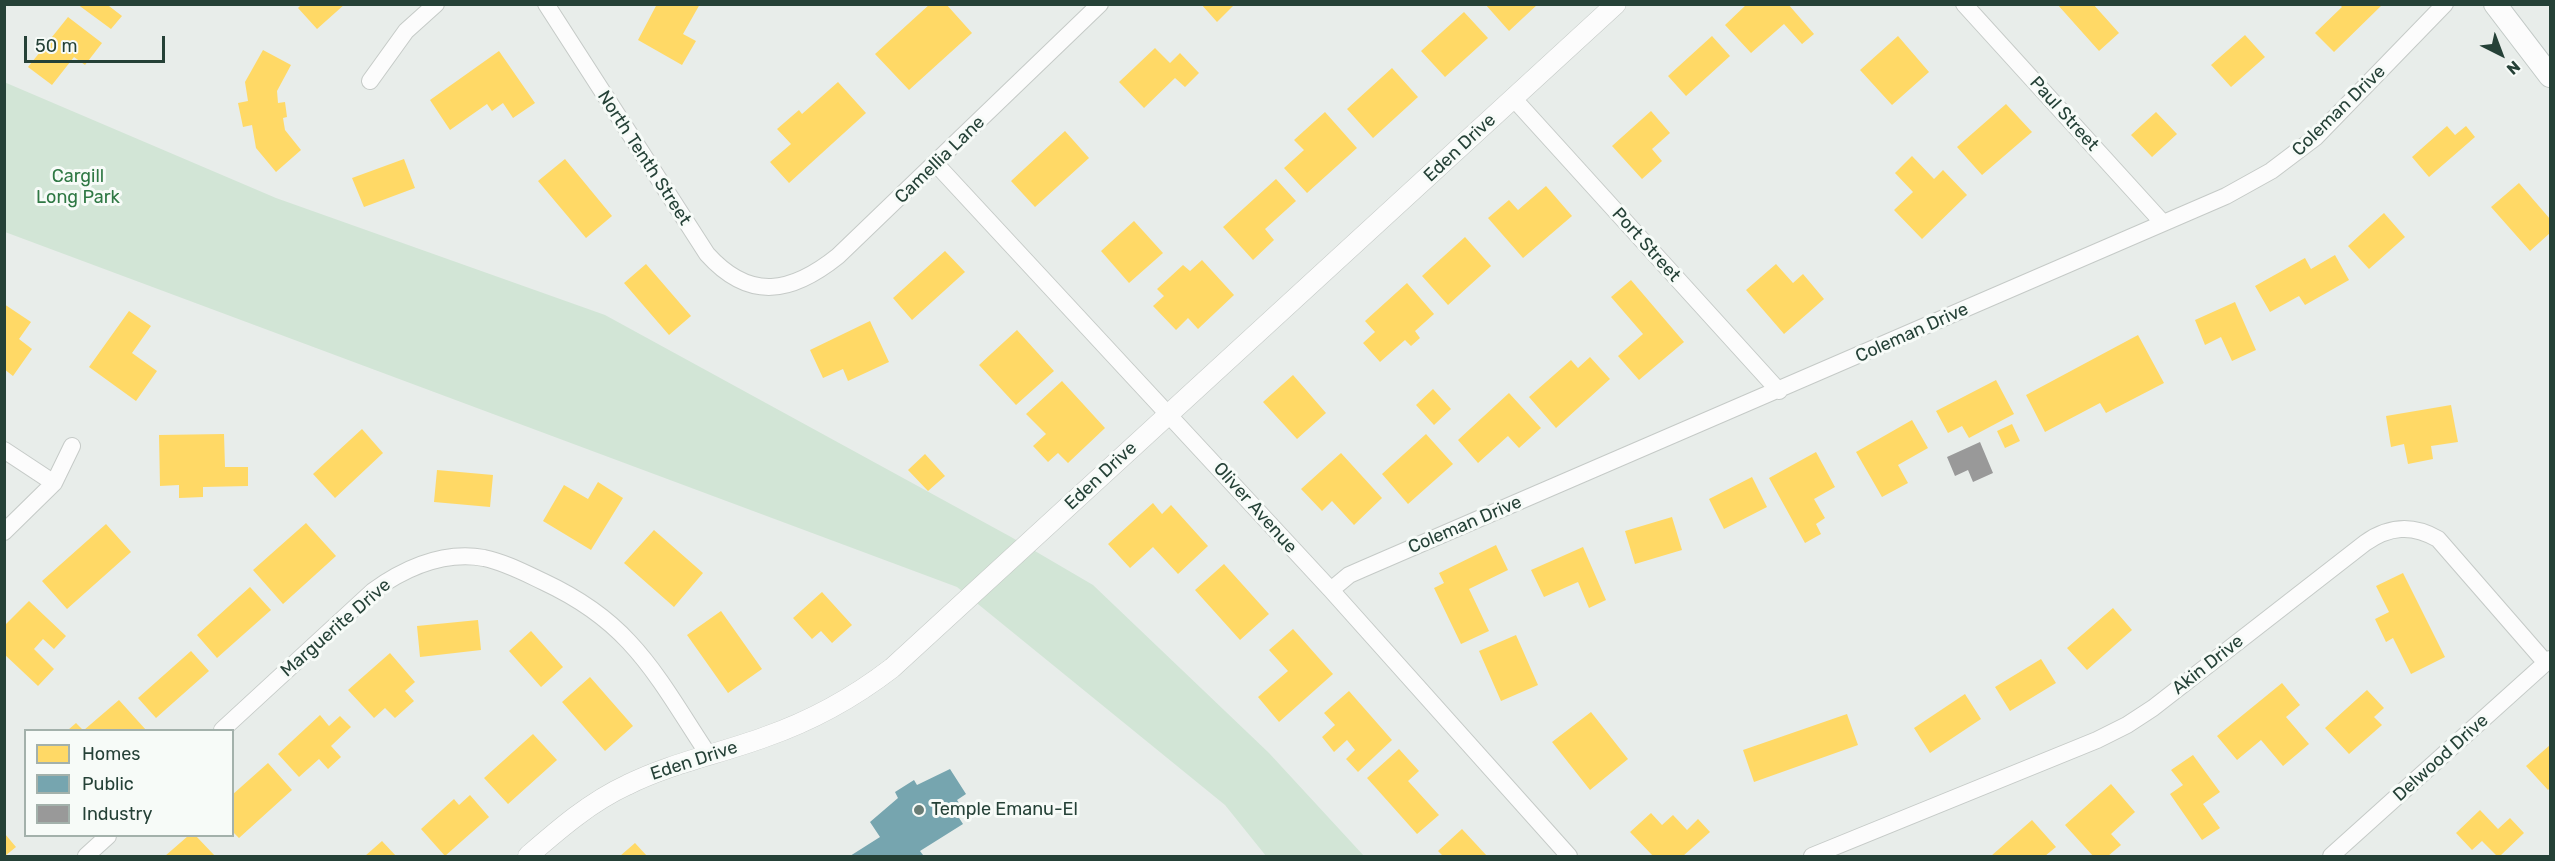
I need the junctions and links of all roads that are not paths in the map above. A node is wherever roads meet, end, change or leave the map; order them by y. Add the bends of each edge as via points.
1 (436, 4) edge
2 (546, 4) edge
3 (1100, 4) edge
4 (1616, 4) edge
5 (1964, 4) edge
6 (2445, 4) edge
7 (2495, 4) edge
8 (2550, 76) edge
9 (370, 81) dead end
10 (1514, 99) junction
11 (936, 164) junction
12 (2163, 223) junction
13 (764, 288) joint
14 (1779, 390) junction
15 (1170, 414) junction
16 (72, 446) dead end
17 (4, 450) edge
18 (54, 483) junction
19 (4, 532) edge
20 (1331, 590) junction
21 (2548, 661) edge
22 (223, 729) edge
23 (708, 754) junction
24 (107, 837) edge
25 (86, 856) edge
26 (528, 856) edge
27 (1569, 856) edge
28 (1812, 856) edge
29 (2331, 856) edge

1 - 9 street via 396,42
2 - 13 street, North Tenth Street via 707,255 736,279
3 - 11 street, Camellia Lane
4 - 10 street, Eden Drive
5 - 12 street, Paul Street
6 - 12 street, Coleman Drive via 2331,125 2304,148 2242,188
7 - 8 main road
10 - 14 street, Port Street
10 - 15 street, Eden Drive
11 - 13 street, Camellia Lane via 826,266 793,284
11 - 15 street, Oliver Avenue
12 - 14 street, Coleman Drive
14 - 20 street, Coleman Drive via 1365,568
15 - 20 street, Oliver Avenue
15 - 23 street, Eden Drive via 910,653 874,681 802,723
16 - 18 street
17 - 18 street
18 - 19 street
20 - 27 street, Oliver Avenue
21 - 28 street, Akin Drive via 2438,539 2414,529 2392,529 2365,543 2127,725
21 - 29 street, Delwood Drive
22 - 23 street, Marguerite Drive via 388,580 435,561 471,557 500,563 553,586 609,622 641,655
23 - 26 street, Eden Drive via 608,795
24 - 25 street

